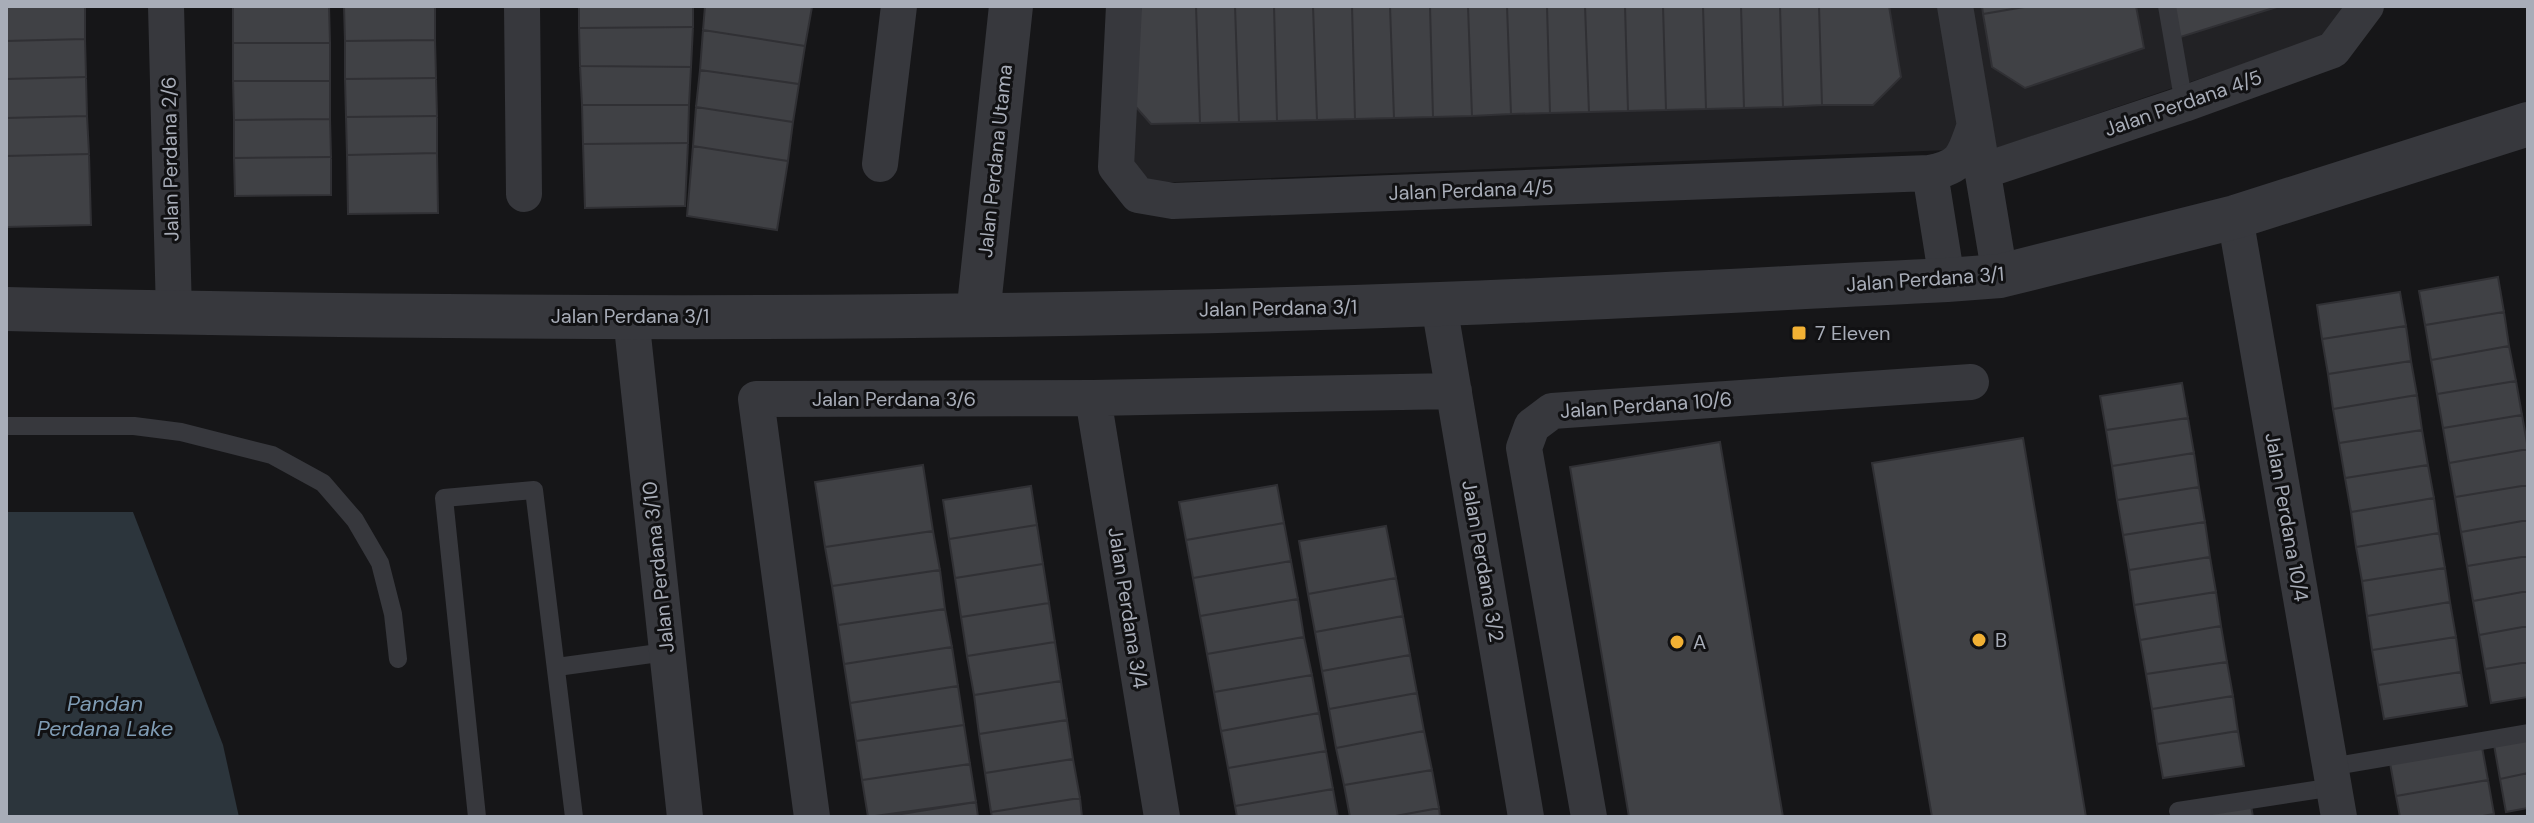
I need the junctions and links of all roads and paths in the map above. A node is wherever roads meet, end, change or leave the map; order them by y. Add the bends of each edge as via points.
1 (166, 6) edge
2 (522, 6) edge
3 (899, 6) edge
4 (1011, 6) edge
5 (1124, 6) edge
6 (1955, 6) edge
7 (2167, 6) edge
8 (2365, 8) edge
9 (2184, 104) junction
10 (2528, 124) edge
11 (1975, 125) junction
12 (880, 164) dead end
13 (1983, 171) junction
14 (1930, 173) junction
15 (524, 194) dead end
16 (2235, 217) junction
17 (2000, 276) junction
18 (1947, 280) junction
19 (1439, 305) junction
20 (6, 309) edge
21 (174, 313) junction
22 (978, 315) junction
23 (631, 317) junction
24 (1971, 382) dead end
25 (1454, 391) junction
26 (1093, 398) junction
27 (6, 426) edge
28 (666, 652) junction
29 (398, 659) dead end
30 (557, 667) junction
31 (2528, 733) edge
32 (2334, 790) edge
33 (2178, 811) dead end
34 (477, 817) edge
35 (574, 817) edge
36 (685, 817) edge
37 (812, 817) edge
38 (1162, 817) edge
39 (1526, 817) edge
40 (1589, 817) edge

1 - 21 street, Jalan Perdana 2/6
2 - 15 street
3 - 12 street
4 - 22 street, Jalan Perdana Utama
5 - 14 street, Jalan Perdana 4/5 via 1116,167 1138,195 1173,201
6 - 11 street
7 - 9 lane
8 - 9 street, Jalan Perdana 4/5 via 2333,50
9 - 13 street, Jalan Perdana 4/5
10 - 16 street, Jalan Perdana 3/1
11 - 13 street
11 - 14 street, Jalan Perdana 4/5 via 1961,160
13 - 17 street
14 - 18 street
16 - 17 street, Jalan Perdana 3/1
16 - 32 street, Jalan Perdana 10/4
17 - 18 street, Jalan Perdana 3/1
18 - 19 street, Jalan Perdana 3/1
19 - 22 street, Jalan Perdana 3/1
19 - 25 street, Jalan Perdana 3/2
20 - 21 street, Jalan Perdana 3/1
21 - 23 street, Jalan Perdana 3/1
22 - 23 street, Jalan Perdana 3/1
23 - 28 street, Jalan Perdana 3/10
24 - 40 street, Jalan Perdana 10/6 via 1552,411 1532,426 1524,448
25 - 26 street, Jalan Perdana 3/6
25 - 39 street, Jalan Perdana 3/2
26 - 37 street, Jalan Perdana 3/6 via 756,399
26 - 38 street, Jalan Perdana 3/4
27 - 29 lane via 134,426 181,432 272,455 323,483 355,520 380,563
28 - 30 lane
28 - 36 street, Jalan Perdana 3/10
30 - 34 lane via 534,490 444,498
30 - 35 lane
31 - 32 lane
32 - 33 lane

